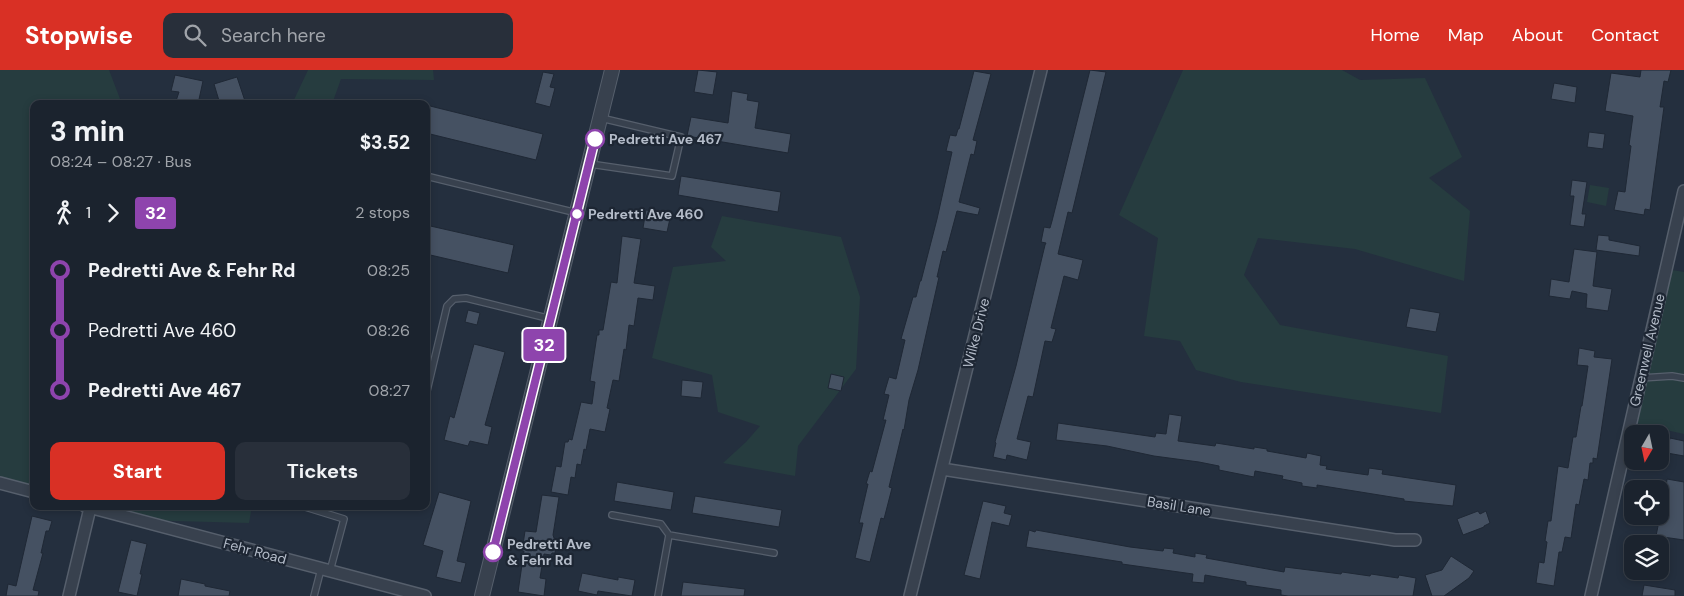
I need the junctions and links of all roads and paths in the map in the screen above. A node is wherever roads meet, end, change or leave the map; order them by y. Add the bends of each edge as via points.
1 (612, 70) edge
2 (1040, 70) edge
3 (601, 118) junction
4 (589, 164) junction
5 (430, 177) edge
6 (1684, 192) edge
7 (577, 213) junction
8 (551, 319) junction
9 (430, 377) edge
10 (1641, 378) junction
11 (1684, 378) edge
12 (942, 469) junction
13 (0, 483) edge
14 (30, 491) edge
15 (87, 510) edge
16 (99, 510) edge
17 (315, 510) edge
18 (612, 515) dead end
19 (669, 535) junction
20 (1415, 540) dead end
21 (774, 553) dead end
22 (326, 570) junction
23 (389, 591) edge
24 (69, 596) edge
25 (314, 596) edge
26 (425, 596) edge
27 (482, 596) edge
28 (658, 596) edge
29 (910, 596) edge
30 (1591, 596) edge

1 - 3 street
2 - 12 street, Wilke Drive
3 - 4 street
3 - 4 lane via 681,136 672,176
4 - 7 street
5 - 7 lane
6 - 10 street, Greenwell Avenue
7 - 8 street
8 - 9 lane via 466,298 454,299 446,306
8 - 27 street
10 - 11 lane
10 - 30 street, Greenwell Avenue
12 - 20 street, Basil Lane via 1394,540
12 - 29 street, Wilke Drive
13 - 14 street
15 - 24 street
16 - 22 street, Fehr Road
17 - 22 lane via 344,519
18 - 19 lane via 661,524
19 - 21 lane
19 - 28 lane
22 - 23 street, Fehr Road
22 - 25 lane
23 - 26 street, Fehr Road

